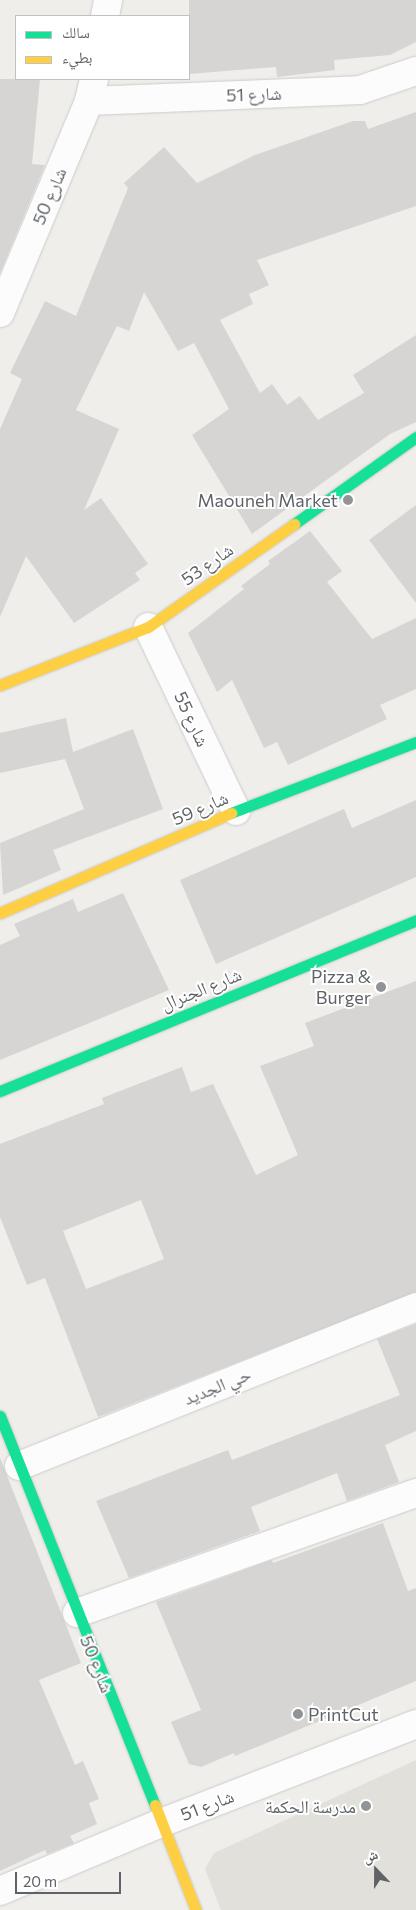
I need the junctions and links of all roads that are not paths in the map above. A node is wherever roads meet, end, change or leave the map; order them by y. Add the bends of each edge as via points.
1 (108, 0) edge
2 (105, 15) edge
3 (416, 71) edge
4 (91, 90) edge
5 (0, 313) edge
6 (416, 437) edge
7 (148, 627) junction
8 (0, 685) edge
9 (416, 742) edge
10 (236, 811) junction
11 (0, 913) edge
12 (416, 920) edge
13 (0, 1091) edge
14 (416, 1307) edge
15 (0, 1416) edge
16 (19, 1466) junction
17 (416, 1493) edge
18 (76, 1613) junction
19 (416, 1724) edge
20 (161, 1823) junction
21 (0, 1891) edge
22 (196, 1910) edge

1 - 2 street
3 - 4 street, شارع 51 via 360,90
4 - 5 street, شارع 50
6 - 7 street, شارع 53
7 - 8 street, شارع 53
7 - 10 street, شارع 55
9 - 10 street, شارع 59
10 - 11 street, شارع 59
12 - 13 street, شارع الجنرال
14 - 16 street, حي الجديد
15 - 16 street, شارع 50
16 - 18 street, شارع 50
17 - 18 street
18 - 20 street, شارع 50
19 - 20 street, شارع 51
20 - 21 street, شارع 51
20 - 22 street, شارع 50

